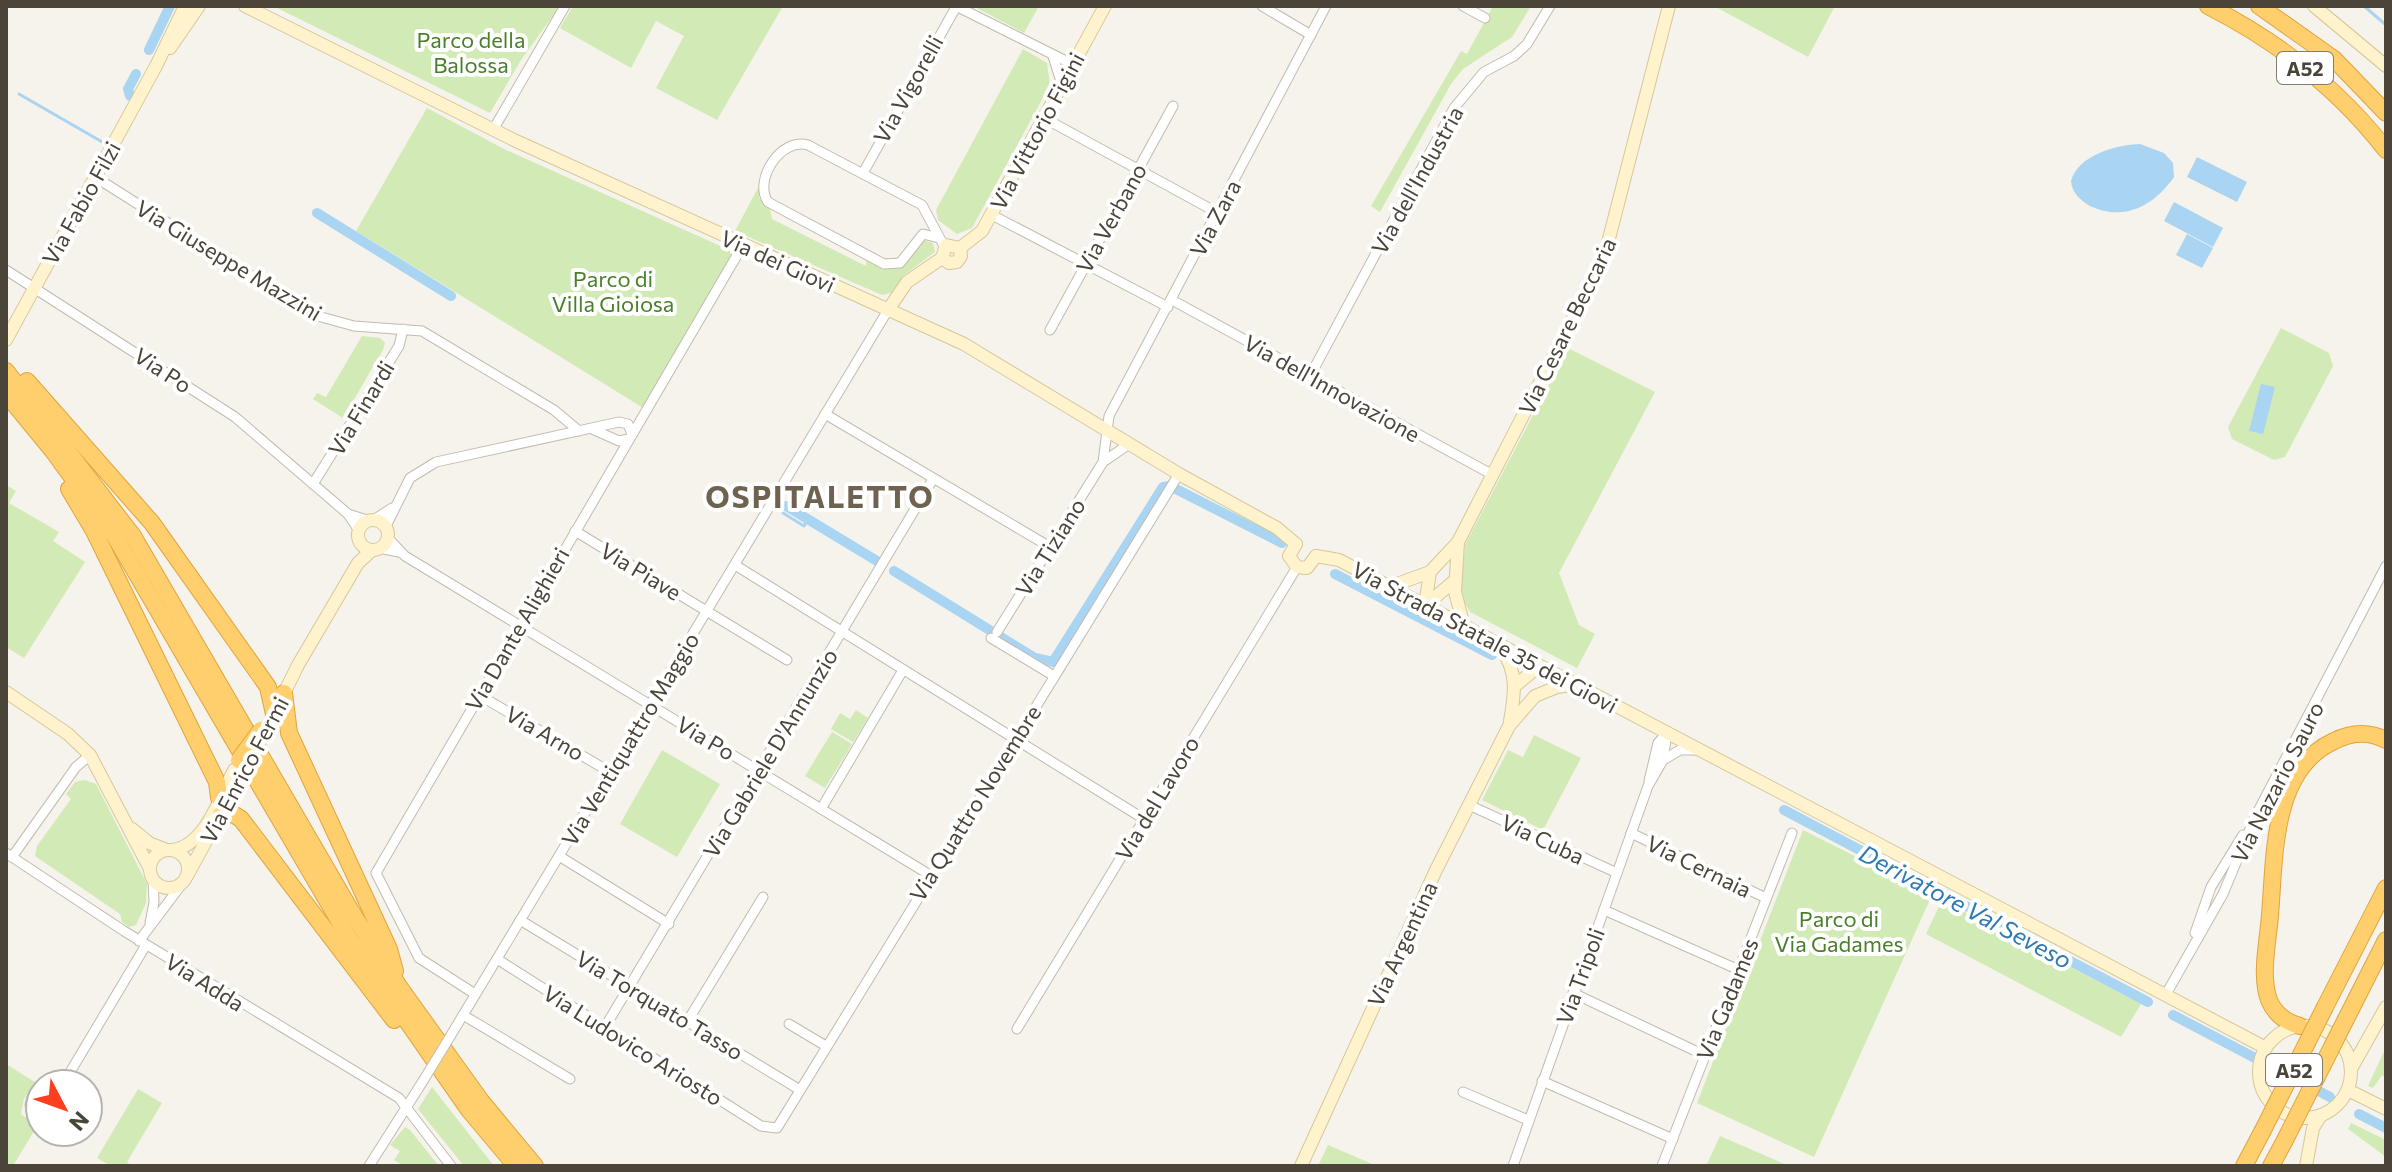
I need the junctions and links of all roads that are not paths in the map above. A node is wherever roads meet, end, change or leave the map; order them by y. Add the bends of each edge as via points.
1 (185, 6) edge
2 (199, 6) edge
3 (245, 6) edge
4 (565, 6) edge
5 (956, 6) edge
6 (1105, 6) edge
7 (1262, 6) edge
8 (1326, 6) edge
9 (1463, 6) edge
10 (1550, 6) edge
11 (1669, 6) edge
12 (2208, 6) edge
13 (2259, 6) edge
14 (2314, 6) edge
15 (1485, 18) dead end
16 (1311, 35) junction
17 (1053, 56) junction
18 (1072, 64) junction
19 (156, 66) junction
20 (2386, 66) edge
21 (1062, 85) junction
22 (1173, 106) dead end
23 (2386, 113) edge
24 (1044, 118) junction
25 (493, 130) junction
26 (2386, 150) edge
27 (1139, 169) junction
28 (863, 173) junction
29 (95, 177) junction
30 (1218, 213) junction
31 (992, 215) junction
32 (930, 217) junction
33 (917, 239) junction
34 (743, 245) junction
35 (942, 247) junction
36 (1086, 264) junction
37 (6, 270) edge
38 (35, 287) junction
39 (1170, 304) junction
40 (888, 310) junction
41 (403, 329) junction
42 (1050, 330) dead end
43 (6, 340) edge
44 (6, 363) edge
45 (6, 371) edge
46 (1310, 376) junction
47 (6, 394) edge
48 (825, 414) junction
49 (590, 428) junction
50 (579, 431) junction
51 (1109, 431) junction
52 (630, 437) junction
53 (1129, 444) junction
54 (53, 451) junction
55 (1103, 462) junction
56 (1179, 474) junction
57 (1493, 475) junction
58 (933, 479) junction
59 (313, 484) junction
60 (575, 531) junction
61 (373, 534) junction
62 (1458, 542) junction
63 (1296, 544) junction
64 (1050, 547) junction
65 (1316, 556) junction
66 (735, 565) junction
67 (2386, 566) edge
68 (1297, 567) junction
69 (1430, 572) junction
70 (1454, 581) junction
71 (1389, 587) junction
72 (1425, 606) junction
73 (708, 611) junction
74 (520, 625) junction
75 (1464, 626) junction
76 (843, 631) junction
77 (1500, 645) junction
78 (787, 660) dead end
79 (1539, 666) junction
80 (903, 670) junction
81 (1054, 676) junction
82 (1516, 685) junction
83 (1575, 685) junction
84 (6, 692) edge
85 (479, 695) junction
86 (1535, 696) junction
87 (651, 705) junction
88 (271, 710) junction
89 (1509, 726) junction
90 (1653, 726) junction
91 (289, 733) junction
92 (1667, 733) junction
93 (1015, 739) junction
94 (2386, 740) edge
95 (1658, 743) junction
96 (1700, 750) junction
97 (90, 755) junction
98 (1663, 760) junction
99 (238, 769) joint
100 (759, 771) junction
101 (610, 772) junction
102 (1648, 786) junction
103 (1469, 805) junction
104 (220, 807) junction
105 (821, 809) junction
106 (1144, 819) junction
107 (129, 827) junction
108 (1631, 833) junction
109 (1792, 833) dead end
110 (170, 850) junction
111 (9, 855) edge
112 (559, 856) junction
113 (1617, 873) junction
114 (151, 875) junction
115 (930, 875) junction
116 (2386, 876) edge
117 (185, 879) junction
118 (2386, 888) edge
119 (763, 897) dead end
120 (1766, 898) junction
121 (1604, 910) junction
122 (520, 920) junction
123 (669, 924) junction
124 (149, 926) junction
125 (2361, 937) junction
126 (2386, 940) edge
127 (142, 943) junction
128 (497, 959) junction
129 (1739, 970) junction
130 (630, 987) junction
131 (400, 988) junction
132 (1573, 993) junction
133 (475, 994) junction
134 (2165, 996) junction
135 (2386, 1007) edge
136 (463, 1015) junction
137 (687, 1022) junction
138 (789, 1024) dead end
139 (2300, 1026) junction
140 (605, 1027) junction
141 (1017, 1029) dead end
142 (2368, 1041) junction
143 (826, 1046) junction
144 (2266, 1048) junction
145 (2345, 1049) junction
146 (1704, 1055) junction
147 (72, 1068) edge
148 (2351, 1069) junction
149 (570, 1079) dead end
150 (1542, 1081) junction
151 (800, 1090) junction
152 (2348, 1090) junction
153 (1463, 1092) dead end
154 (405, 1107) junction
155 (2386, 1109) edge
156 (469, 1110) junction
157 (2321, 1115) junction
158 (2301, 1118) junction
159 (1528, 1120) junction
160 (771, 1130) joint
161 (2311, 1137) junction
162 (1673, 1139) junction
163 (369, 1166) edge
164 (451, 1166) edge
165 (516, 1166) edge
166 (535, 1166) edge
167 (1301, 1166) edge
168 (1514, 1166) edge
169 (1662, 1166) edge
170 (2244, 1166) edge
171 (2271, 1166) edge
172 (2306, 1166) edge

1 - 19 street, Via Fabio Filzi
2 - 19 street, Via Fabio Filzi
3 - 25 street, Via dei Giovi
4 - 25 street
5 - 17 street
5 - 28 street, Via Vigorelli
6 - 18 street, Via Vittorio Figini
7 - 16 street
8 - 16 street, Via Zara
9 - 15 street
10 - 46 street, Via dell'Industria via 1527,44 1484,72 1454,108
11 - 57 street, Via Cesare Beccaria via 1604,258
12 - 26 highway, A52 via 2317,77
13 - 23 highway, A52 via 2334,59
14 - 20 street
16 - 30 street, Via Zara
17 - 18 street
17 - 21 street
18 - 21 street, Via Vittorio Figini
19 - 29 street, Via Fabio Filzi
21 - 24 street, Via Vittorio Figini
22 - 27 street, Via Verbano
24 - 27 street
24 - 31 street, Via Vittorio Figini
25 - 34 street, Via dei Giovi
27 - 30 street
27 - 36 street, Via Verbano
28 - 32 street via 922,205
28 - 33 street via 808,145 792,143 784,147 762,194 884,264 900,263
29 - 38 street, Via Fabio Filzi
29 - 41 street, Via Giuseppe Mazzini via 314,315 354,326
30 - 39 street, Via Zara
31 - 35 street, Via Vittorio Figini via 977,237 960,248 957,262 949,263
31 - 36 street, Via dell'Innovazione
32 - 33 street
32 - 35 street
33 - 35 street via 923,234
34 - 40 street, Via dei Giovi
34 - 52 street, Via Dante Alighieri
35 - 40 street
36 - 39 street, Via dell'Innovazione
36 - 42 street, Via Verbano
37 - 38 street, Via Po
38 - 43 street, Via Fabio Filzi
38 - 59 street, Via Po via 235,417
39 - 46 street, Via dell'Innovazione
39 - 51 street, Via Zara via 1109,416
40 - 48 street, Via Ventiquattro Maggio
40 - 51 street, Via dei Giovi via 964,344
41 - 50 street, Via Giuseppe Mazzini via 434,337 554,410
41 - 59 street, Via Finardi via 399,346
44 - 88 highway via 85,443 152,523
45 - 131 highway via 133,536
46 - 57 street, Via dell'Innovazione
47 - 54 highway
48 - 58 street
48 - 66 street, Via Ventiquattro Maggio
49 - 50 street
49 - 52 street via 619,441
49 - 52 street via 622,421 631,426
50 - 61 street via 427,465 410,478
51 - 53 street, Via dei Giovi
51 - 55 street, Via Tiziano
52 - 60 street, Via Dante Alighieri
53 - 55 street, Via Tiziano
53 - 56 street, Via dei Giovi
54 - 104 highway via 217,782
54 - 156 highway via 114,535 349,938
55 - 64 street, Via Tiziano
56 - 63 street, Via dei Giovi
56 - 81 street, Via Quattro Novembre
57 - 62 street, Via Cesare Beccaria
58 - 64 street
58 - 76 street, Via Gabriele D'Annunzio
59 - 61 street, Via Po
60 - 73 street, Via Piave
60 - 74 street, Via Dante Alighieri
61 - 74 street, Via Po
61 - 88 street, Via Enrico Fermi
62 - 69 street
62 - 70 street
63 - 65 street via 1308,543
63 - 68 street via 1289,556
64 - 81 street, Via Tiziano via 994,635
65 - 68 street via 1307,568
65 - 71 street, Via Strada Statale 35 dei Giovi via 1339,560
66 - 73 street, Via Ventiquattro Maggio
66 - 76 street
67 - 134 street, Via Nazario Sauro via 2255,817 2223,894
68 - 106 street, Via del Lavoro
69 - 71 street
69 - 72 street
70 - 72 street
70 - 75 street
71 - 72 street, Via Strada Statale 35 dei Giovi
72 - 75 street, Via Strada Statale 35 dei Giovi
73 - 78 street, Via Piave
73 - 87 street, Via Ventiquattro Maggio
74 - 85 street, Via Dante Alighieri
74 - 87 street, Via Po
75 - 77 street, Via Strada Statale 35 dei Giovi
76 - 80 street
76 - 100 street, Via Gabriele D'Annunzio
77 - 79 street, Via Strada Statale 35 dei Giovi
77 - 82 street
79 - 82 street
79 - 83 street, Via Strada Statale 35 dei Giovi
79 - 86 street
80 - 93 street
80 - 105 street
81 - 93 street, Via Quattro Novembre
82 - 89 street, Via Argentina
83 - 86 street
83 - 90 street, Via Strada Statale 35 dei Giovi
84 - 97 street
85 - 101 street, Via Arno
85 - 133 street, Via Dante Alighieri via 376,873 419,958
86 - 89 street, Via Argentina
87 - 100 street, Via Po
87 - 101 street, Via Ventiquattro Maggio
88 - 91 highway
88 - 91 highway via 277,726
88 - 99 highway, bridge
89 - 103 street, Via Argentina
90 - 92 street, Via Strada Statale 35 dei Giovi
90 - 95 street, Via Tripoli
91 - 131 highway via 389,949
92 - 95 street, Via Tripoli
92 - 96 street
92 - 98 street, Via Tripoli
93 - 106 street
93 - 115 street, Via Quattro Novembre
94 - 139 highway via 2361,733 2321,748 2295,778 2281,813 2266,989 2277,1014
95 - 102 street, Via Tripoli
96 - 98 street via 1680,750
96 - 134 street
97 - 107 street
97 - 111 street
98 - 102 street, Via Tripoli
99 - 104 street, Via Enrico Fermi
100 - 105 street, Via Po
100 - 123 street, Via Gabriele D'Annunzio
101 - 112 street, Via Ventiquattro Maggio
102 - 108 street, Via Tripoli
103 - 113 street, Via Cuba
103 - 167 street, Via Argentina
104 - 110 street, Via Enrico Fermi via 198,837 186,847
104 - 117 street, Via Enrico Fermi
104 - 156 highway via 241,819 447,1094
105 - 115 street, Via Po
106 - 141 street, Via del Lavoro
107 - 110 street via 149,843
107 - 114 street
108 - 113 street, Via Tripoli
108 - 120 street, Via Cernaia
109 - 120 street, Via Gadames
110 - 114 street via 155,856
110 - 117 street via 185,859
111 - 127 street, Via Adda
112 - 122 street, Via Ventiquattro Maggio
112 - 123 street
113 - 121 street, Via Tripoli
114 - 117 street via 169,889
114 - 124 street, Via Enrico Fermi via 154,902
115 - 143 street, Via Quattro Novembre
116 - 125 highway
117 - 124 street, Via Enrico Fermi
118 - 125 highway, A52
119 - 137 street
120 - 129 street, Via Gadames
121 - 129 street
121 - 132 street, Via Tripoli
122 - 128 street, Via Ventiquattro Maggio
122 - 130 street, Via Torquato Tasso
123 - 130 street, Via Gabriele D'Annunzio
124 - 127 street, Via Enrico Fermi
125 - 170 highway, A52, bridge
126 - 171 highway, A52, bridge
127 - 147 street, Via Enrico Fermi
127 - 154 street, Via Adda via 399,1098
128 - 133 street, Via Ventiquattro Maggio
128 - 140 street, Via Ludovico Ariosto
129 - 146 street, Via Gadames
130 - 137 street, Via Torquato Tasso
130 - 140 street, Via Gabriele D'Annunzio
131 - 166 highway
132 - 146 street
132 - 150 street, Via Tripoli
133 - 136 street, Via Ventiquattro Maggio
134 - 144 street
135 - 142 street
136 - 149 street
136 - 154 street, Via Ventiquattro Maggio, bridge
137 - 151 street, Via Torquato Tasso
138 - 143 street
139 - 144 street
139 - 145 street via 2326,1031
140 - 160 street, Via Ludovico Ariosto
142 - 145 street
142 - 148 street
143 - 151 street, Via Quattro Novembre
144 - 158 street via 2259,1073 2267,1098
145 - 148 street
146 - 162 street, Via Gadames
148 - 152 street
150 - 159 street, Via Tripoli
150 - 162 street
151 - 160 street, Via Quattro Novembre via 779,1126
152 - 155 street
152 - 157 street
153 - 159 street
154 - 163 street, Via Ventiquattro Maggio
154 - 164 street, Via Adda
156 - 165 highway
157 - 158 street
157 - 161 street
158 - 161 street
159 - 168 street, Via Tripoli
161 - 172 street
162 - 169 street, Via Gadames

